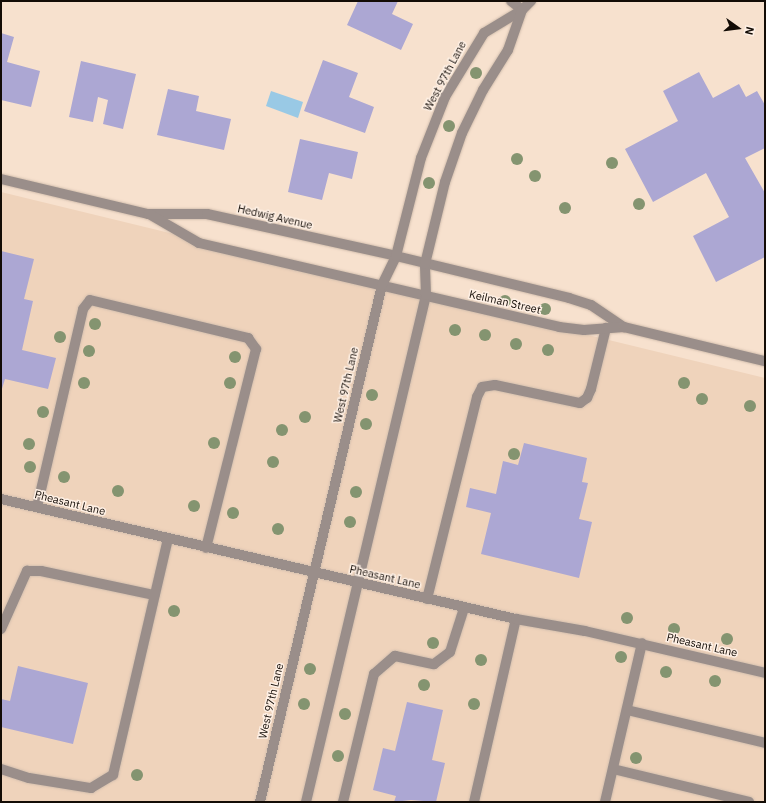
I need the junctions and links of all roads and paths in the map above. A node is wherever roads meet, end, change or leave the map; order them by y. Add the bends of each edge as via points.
1 (512, 1) edge
2 (531, 1) edge
3 (522, 10) junction
4 (1, 179) edge
5 (148, 214) junction
6 (396, 256) junction
7 (425, 264) junction
8 (382, 284) junction
9 (426, 295) junction
10 (624, 327) junction
11 (606, 328) junction
12 (765, 360) edge
13 (1, 499) edge
14 (37, 507) junction
15 (168, 539) junction
16 (206, 548) junction
17 (314, 572) junction
18 (358, 583) junction
19 (154, 595) junction
20 (427, 599) junction
21 (464, 608) junction
22 (516, 620) junction
23 (1, 629) edge
24 (642, 643) junction
25 (765, 673) edge
26 (627, 710) junction
27 (765, 743) edge
28 (1, 769) edge
29 (613, 770) junction
30 (260, 802) edge
31 (306, 802) edge
32 (343, 802) edge
33 (474, 802) edge
34 (605, 802) edge
35 (749, 802) edge

1 - 3 street
2 - 3 street, West 97th Lane
3 - 6 street, West 97th Lane via 484,33 445,97 421,158
3 - 7 street, West 97th Lane via 508,50 480,96 453,156
4 - 5 street, Hedwig Avenue
5 - 6 street, Hedwig Avenue via 207,214
5 - 8 street, Hedwig Avenue via 199,243
6 - 7 street, Keilman Street
6 - 8 street, West 97th Lane
7 - 9 street, West 97th Lane
7 - 10 street, Keilman Street via 591,305
8 - 9 street, Keilman Street
8 - 17 street, West 97th Lane
9 - 11 street, Keilman Street via 559,327 584,330
9 - 18 street, West 97th Lane
10 - 11 street, Keilman Street
10 - 12 street, Keilman Street
11 - 20 street via 591,389 587,398 580,404 495,385 482,387 476,397
13 - 14 street, Pheasant Lane
14 - 15 street, Pheasant Lane
14 - 16 street via 82,309 90,300 98,301 248,338 256,350
15 - 16 street, Pheasant Lane
15 - 19 street
16 - 17 street, Pheasant Lane
17 - 18 street, Pheasant Lane
17 - 30 street, West 97th Lane
18 - 20 street, Pheasant Lane
18 - 31 street, West 97th Lane
19 - 23 street via 41,571 27,571
19 - 28 street via 113,775 91,788 29,778
20 - 21 street, Pheasant Lane
21 - 22 street, Pheasant Lane
21 - 32 street via 450,652 434,664 395,656 374,674
22 - 24 street, Pheasant Lane
22 - 33 street
24 - 25 street, Pheasant Lane
24 - 26 street
26 - 27 street
26 - 29 street
29 - 34 street
29 - 35 street

